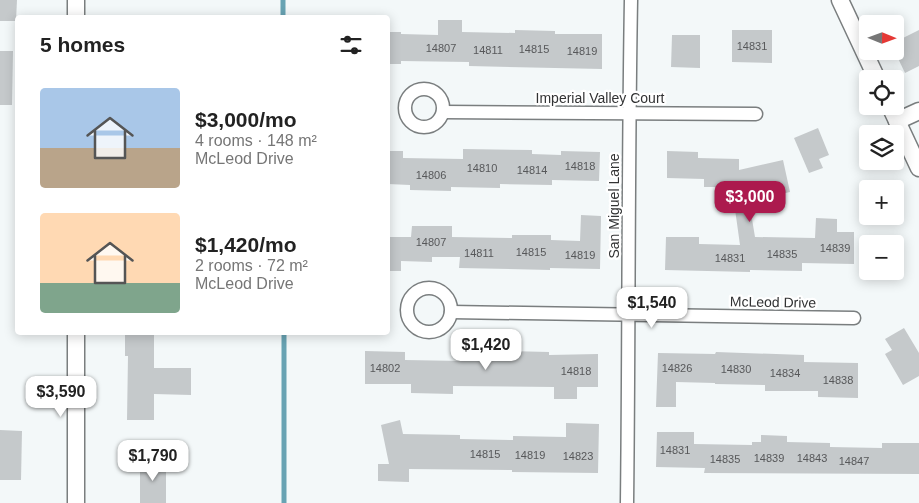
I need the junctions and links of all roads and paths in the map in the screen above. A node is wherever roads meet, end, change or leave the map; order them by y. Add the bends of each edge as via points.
1 (76, 0) edge
2 (631, 0) edge
3 (840, 0) edge
4 (76, 15) edge
5 (873, 70) edge
6 (443, 112) dead end
7 (919, 112) edge
8 (904, 113) edge
9 (629, 114) junction
10 (756, 114) dead end
11 (894, 115) edge
12 (919, 168) edge
13 (451, 312) dead end
14 (629, 315) junction
15 (854, 318) dead end
16 (76, 335) edge
17 (76, 503) edge
18 (627, 503) edge

1 - 4 street
2 - 9 street, San Miguel Lane
3 - 5 street
6 - 9 street, Imperial Valley Court
7 - 8 street
9 - 10 street, Imperial Valley Court
9 - 14 street, San Miguel Lane
11 - 12 street
13 - 14 street, McLeod Drive
14 - 15 street, McLeod Drive
14 - 18 street, San Miguel Lane
16 - 17 street

